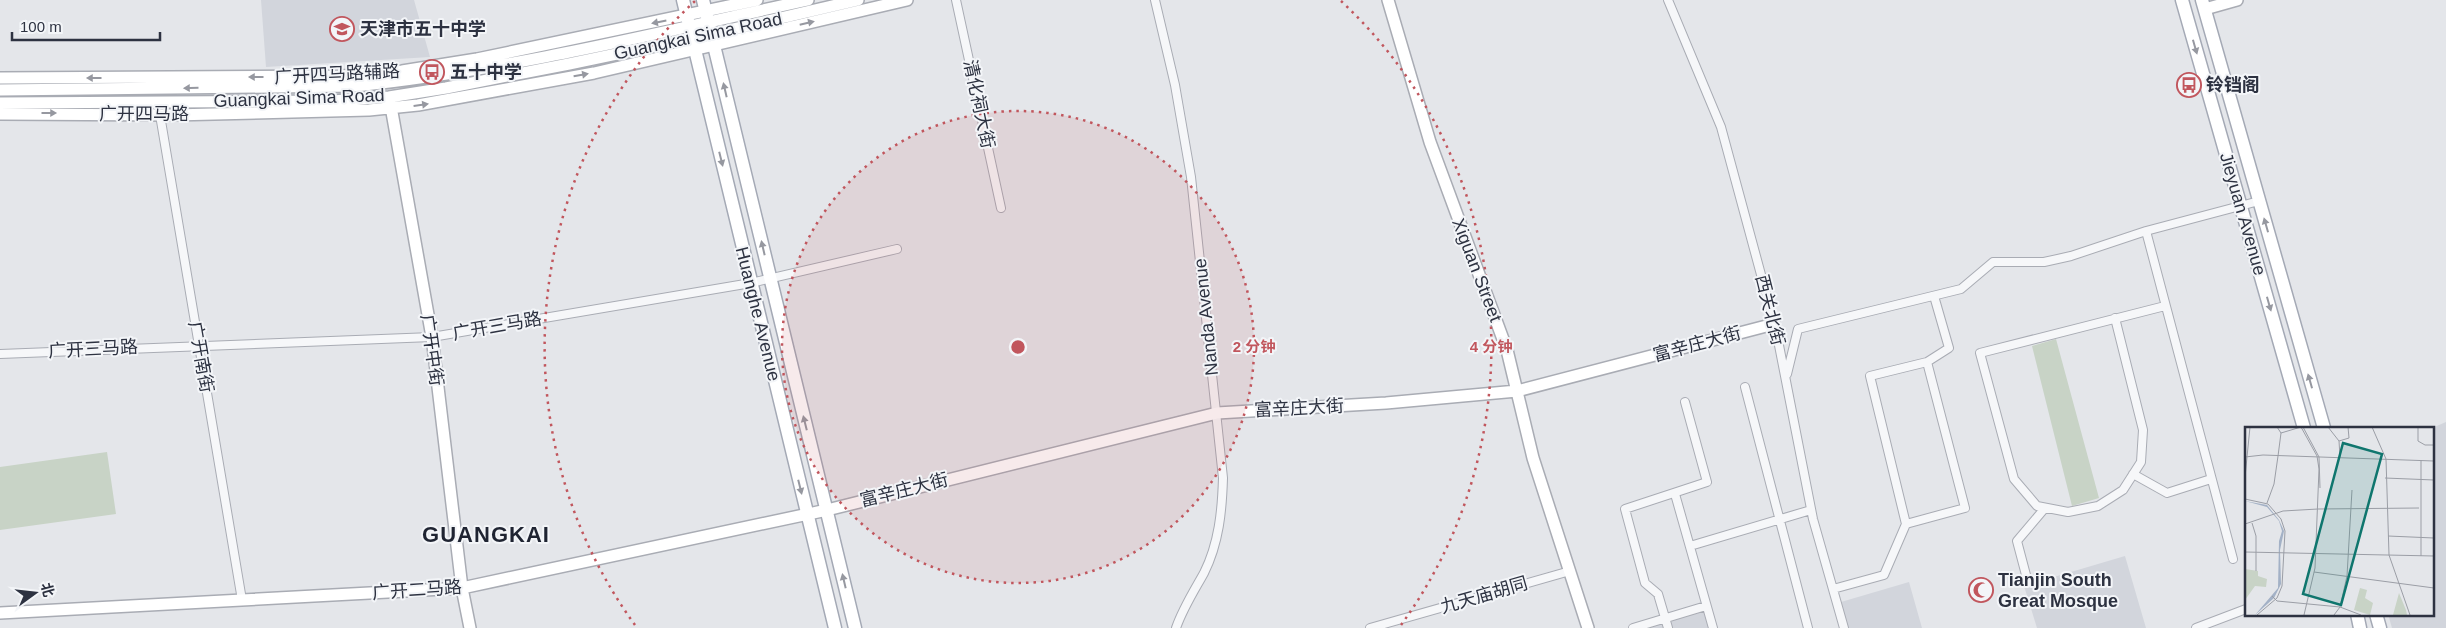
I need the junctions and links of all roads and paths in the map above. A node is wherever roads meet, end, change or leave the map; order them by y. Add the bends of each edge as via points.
1 (682, 0) edge
2 (757, 0) edge
3 (808, 0) edge
4 (858, 0) edge
5 (907, 0) edge
6 (956, 0) edge
7 (1156, 0) edge
8 (1388, 0) edge
9 (1668, 0) edge
10 (2182, 0) edge
11 (2237, 0) edge
12 (2203, 5) edge
13 (709, 23) edge
14 (691, 33) junction
15 (0, 78) edge
16 (387, 78) junction
17 (0, 90) edge
18 (390, 102) junction
19 (0, 103) edge
20 (0, 114) edge
21 (160, 115) junction
22 (2259, 201) junction
23 (2241, 206) junction
24 (1001, 208) dead end
25 (2146, 231) junction
26 (897, 249) dead end
27 (770, 278) junction
28 (751, 282) junction
29 (1934, 296) junction
30 (2165, 306) junction
31 (2114, 318) junction
32 (1774, 324) junction
33 (432, 338) junction
34 (199, 345) junction
35 (0, 354) edge
36 (1927, 362) junction
37 (1786, 377) junction
38 (1745, 387) dead end
39 (1517, 391) junction
40 (1685, 402) dead end
41 (1217, 412) junction
42 (2304, 427) edge
43 (2324, 427) edge
44 (2133, 474) junction
45 (2210, 479) junction
46 (1675, 494) junction
47 (2045, 508) junction
48 (827, 510) junction
49 (1811, 510) junction
50 (807, 514) junction
51 (1779, 520) junction
52 (1906, 524) junction
53 (1690, 546) junction
54 (2232, 559) dead end
55 (1570, 570) junction
56 (2026, 575) dead end
57 (462, 588) junction
58 (1833, 588) junction
59 (242, 600) junction
60 (1706, 606) junction
61 (2245, 609) edge
62 (0, 613) edge
63 (1665, 618) junction
64 (470, 628) edge
65 (835, 628) edge
66 (855, 628) edge
67 (1176, 628) edge
68 (1370, 628) edge
69 (1586, 628) edge
70 (1633, 628) edge
71 (1668, 628) edge
72 (1713, 628) edge
73 (1808, 628) edge
74 (1844, 628) edge
75 (2196, 628) edge

1 - 14 main road, Huanghe Avenue
2 - 13 street
3 - 13 street, Guangkai Sima Road
4 - 13 street, Guangkai Sima Road
13 -> 5 street
6 - 24 street, 清化祠大街
7 - 41 street, Nanda Avenue via 1191,177
8 - 39 street, Xiguan Street via 1430,142 1507,350
9 - 32 street, 西关北街 via 1721,127
10 -> 23 main road, Jieyuan Avenue
11 - 12 street
12 - 22 main road, Jieyuan Avenue
13 - 14 street
13 - 14 street, Guangkai Sima Road
27 -> 13 main road, Huanghe Avenue
14 -> 16 street, Guangkai Sima Road via 504,65
18 -> 14 street, Guangkai Sima Road
14 -> 28 main road, Huanghe Avenue
16 -> 15 street, 广开四马路辅路
16 -> 17 street, Guangkai Sima Road via 356,86
16 - 18 street, 广开中街
18 - 19 street, Guangkai Sima Road
18 - 21 street, 广开四马路
18 - 33 street, 广开中街
20 -> 21 street, 广开四马路
21 - 34 street, 广开南街
22 - 23 street
43 -> 22 main road, Jieyuan Avenue
23 - 25 street
23 -> 42 main road, Jieyuan Avenue
25 - 29 street via 2044,262 1993,262 1961,289
25 - 30 street
26 - 27 street, 广开三马路
27 - 28 street, 广开三马路
48 -> 27 main road, Huanghe Avenue
28 - 33 street, 广开三马路
28 -> 50 main road, Huanghe Avenue
29 - 36 street via 1949,348
29 - 37 street via 1798,329
30 - 31 street
30 - 45 street
31 - 44 street via 2143,430 2141,462
31 - 47 street via 1980,353 2014,479 2037,506
32 - 37 street, 西关北街
32 - 39 street, 富辛庄大街
33 - 34 street, 广开三马路
33 - 57 street, 广开中街
34 - 35 street, 广开三马路
34 - 59 street, 广开南街
36 - 52 street via 1870,376
36 - 52 street via 1965,508
37 - 49 street, 西关北街
38 - 51 street
39 - 41 street, 富辛庄大街 via 1386,403
39 - 55 street, Xiguan Street via 1533,458
40 - 46 street via 1707,482
41 - 48 street, 富辛庄大街
41 - 67 street, Nanda Avenue via 1223,478 1222,511 1215,546
44 - 45 street via 2167,493
44 - 47 street via 2123,490 2098,506 2068,512
45 - 54 street
46 - 53 street
46 - 63 street via 1625,509 1645,583 1658,594
47 - 56 street via 2017,541
48 - 50 street, 广开二马路
66 -> 48 main road, Huanghe Avenue
49 - 51 street
49 - 58 street, 西关北街
50 - 57 street, 广开二马路
50 - 65 main road, Huanghe Avenue
51 - 53 street
51 - 73 street
52 - 58 street via 1884,575
53 - 60 street
55 - 68 street, 九天庙胡同
55 - 69 street, Xiguan Street
57 - 59 street, 广开二马路
57 - 64 street, 广开中街
58 - 74 street, 西关北街
59 - 62 street, 广开二马路
60 - 63 street
60 - 72 street
61 - 75 street
63 - 70 street
63 - 71 street

